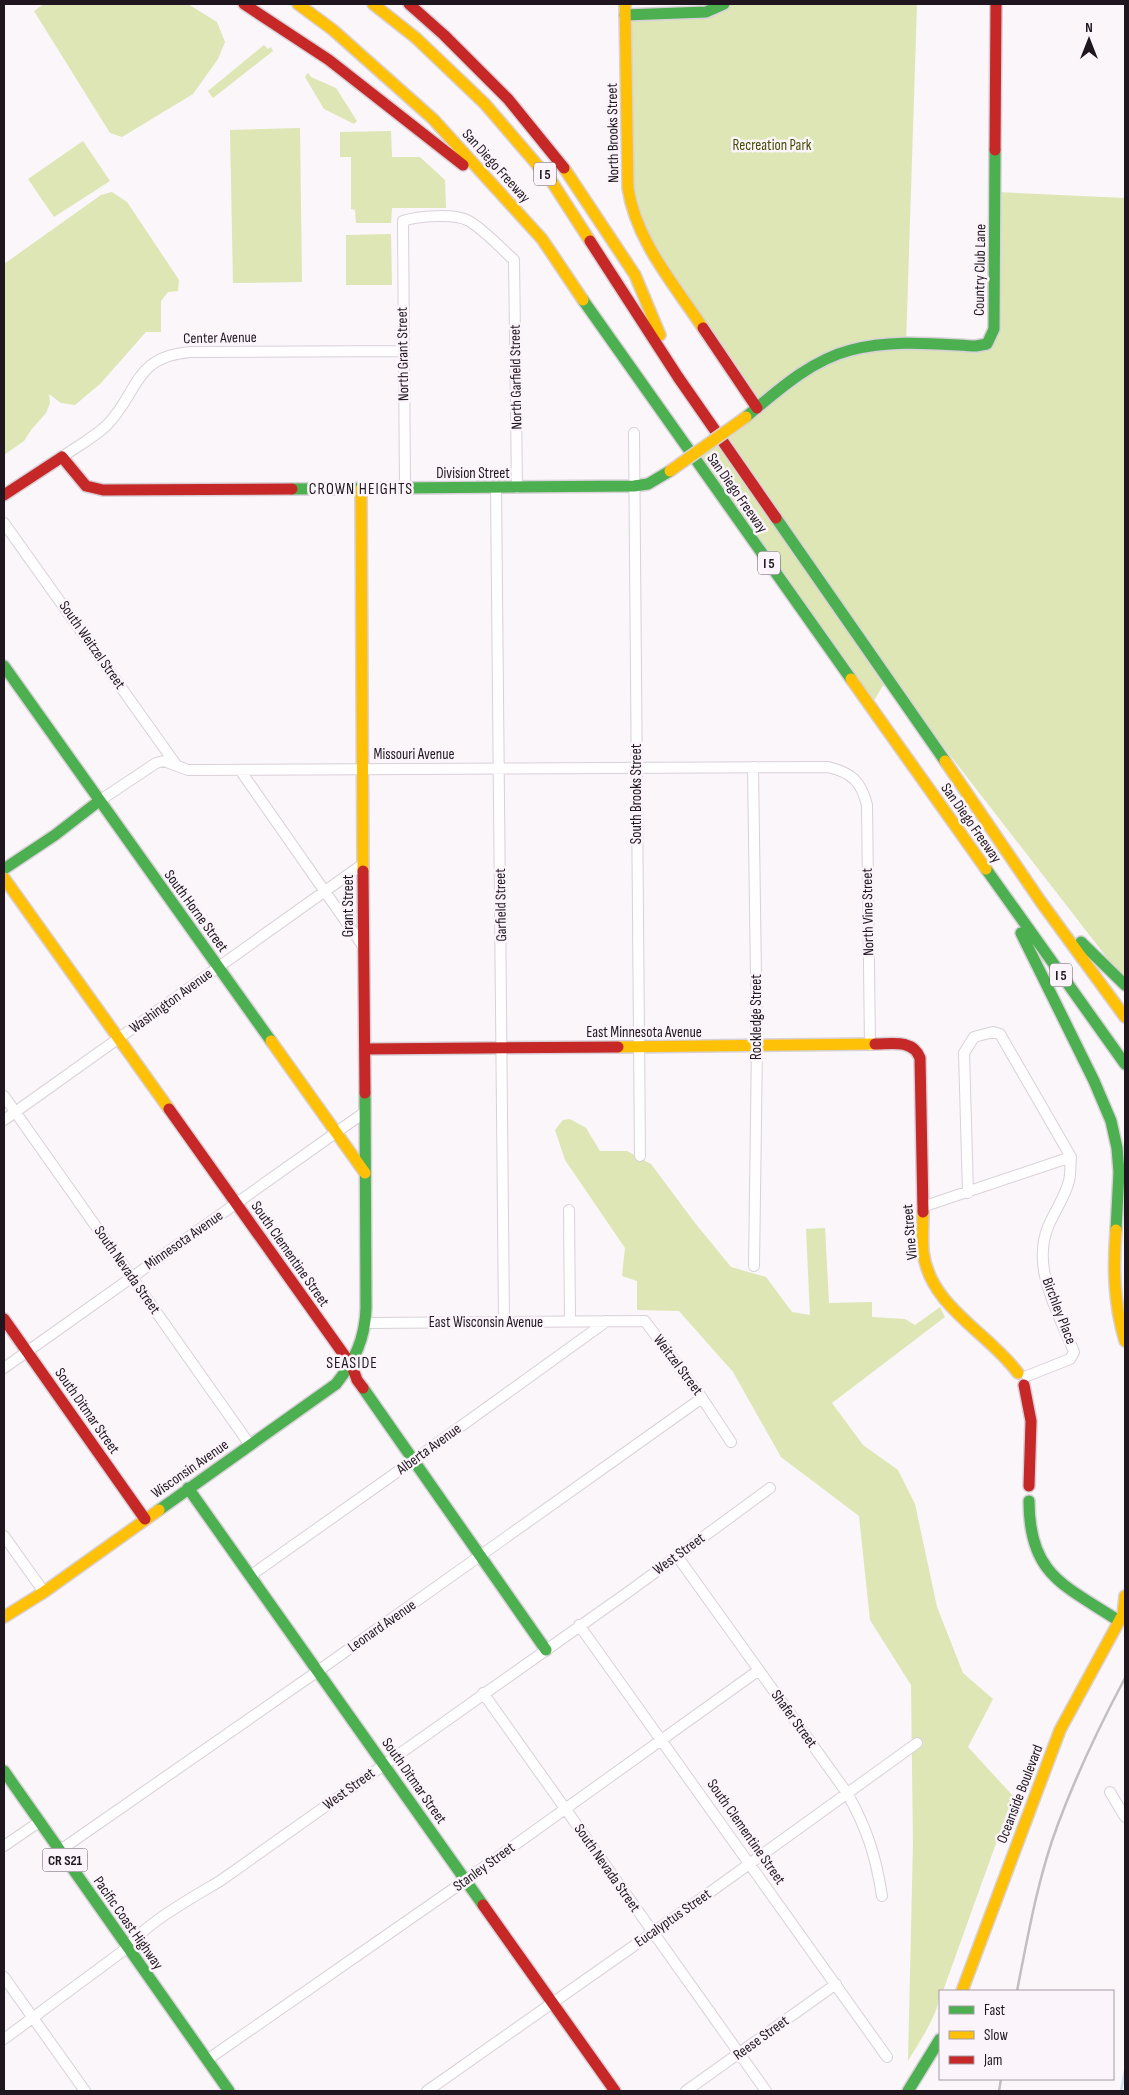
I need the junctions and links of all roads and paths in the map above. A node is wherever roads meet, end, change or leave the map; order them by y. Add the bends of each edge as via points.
1 (244, 4) edge
2 (298, 4) edge
3 (373, 4) edge
4 (410, 4) edge
5 (724, 4) edge
6 (996, 4) edge
7 (625, 10) edge
8 (511, 204) junction
9 (515, 265) joint
10 (403, 351) junction
11 (678, 377) junction
12 (757, 408) junction
13 (634, 433) dead end
14 (706, 446) joint
15 (62, 457) junction
16 (634, 486) junction
17 (496, 487) junction
18 (405, 488) junction
19 (517, 488) junction
20 (361, 489) junction
21 (4, 495) edge
22 (4, 523) edge
23 (4, 666) edge
24 (753, 767) junction
25 (178, 768) junction
26 (499, 768) junction
27 (636, 768) junction
28 (363, 769) junction
29 (240, 770) junction
30 (857, 781) joint
31 (99, 801) junction
32 (363, 864) junction
33 (4, 869) edge
34 (4, 878) edge
35 (997, 886) junction
36 (325, 891) junction
37 (1041, 902) junction
38 (363, 946) junction
39 (218, 967) junction
40 (1125, 986) edge
41 (1125, 1017) edge
42 (118, 1039) junction
43 (870, 1045) junction
44 (757, 1046) junction
45 (638, 1047) junction
46 (364, 1049) junction
47 (502, 1049) junction
48 (920, 1054) joint
49 (1125, 1064) edge
50 (4, 1096) edge
51 (15, 1112) junction
52 (364, 1112) junction
53 (4, 1120) edge
54 (336, 1132) junction
55 (640, 1156) dead end
56 (1071, 1157) junction
57 (364, 1173) junction
58 (968, 1193) junction
59 (236, 1204) junction
60 (922, 1207) junction
61 (570, 1210) dead end
62 (754, 1266) dead end
63 (132, 1277) junction
64 (4, 1319) edge
65 (570, 1321) junction
66 (607, 1321) junction
67 (366, 1322) junction
68 (504, 1322) junction
69 (1125, 1341) edge
70 (27, 1352) junction
71 (352, 1366) junction
72 (4, 1368) edge
73 (1023, 1378) junction
74 (702, 1398) junction
75 (731, 1442) dead end
76 (250, 1445) junction
77 (414, 1460) junction
78 (188, 1488) junction
79 (770, 1488) dead end
80 (145, 1519) junction
81 (4, 1536) edge
82 (479, 1556) junction
83 (678, 1556) junction
84 (250, 1576) junction
85 (44, 1592) junction
86 (1125, 1596) edge
87 (1122, 1615) edge
88 (4, 1618) edge
89 (580, 1625) junction
90 (546, 1650) junction
91 (759, 1670) junction
92 (318, 1671) junction
93 (484, 1694) junction
94 (663, 1740) junction
95 (917, 1743) dead end
96 (383, 1764) junction
97 (4, 1771) edge
98 (1110, 1792) dead end
99 (847, 1794) junction
100 (566, 1809) junction
101 (1125, 1817) edge
102 (38, 1822) junction
103 (4, 1846) edge
104 (59, 1851) junction
105 (750, 1863) junction
106 (466, 1880) junction
107 (882, 1896) dead end
108 (653, 1932) junction
109 (127, 1948) junction
110 (4, 1977) edge
111 (836, 1984) junction
112 (962, 1990) edge
113 (553, 2003) junction
114 (34, 2019) junction
115 (4, 2039) edge
116 (939, 2041) edge
117 (740, 2053) junction
118 (887, 2057) dead end
119 (207, 2060) junction
120 (85, 2091) edge
121 (229, 2091) edge
122 (427, 2091) edge
123 (615, 2091) edge
124 (686, 2091) edge
125 (766, 2091) edge
126 (908, 2091) edge

1 - 8 main road via 349,73
2 - 8 main road, San Diego Freeway / I 5 via 333,30 433,119
3 - 11 main road, San Diego Freeway / I 5 via 416,38 485,104 552,182
4 - 11 main road via 508,99 569,174 635,275
5 - 7 main road via 706,12
6 - 12 main road, Country Club Lane via 995,321 987,344 888,345 848,351 812,367
7 - 12 main road, North Brooks Street via 628,188 635,219 644,239
8 - 35 main road, San Diego Freeway / I 5 via 542,240
9 - 10 street, North Grant Street via 514,260 470,221 458,217 403,221
9 - 19 street, North Garfield Street
10 - 15 street, Center Avenue via 191,352 171,355 152,363 145,370 105,427
10 - 18 street, North Grant Street
11 - 37 main road, San Diego Freeway / I 5
12 - 14 main road, Country Club Lane, bridge
13 - 16 street, South Brooks Street
14 - 16 main road, Division Street, bridge via 648,484
15 - 20 main road, Division Street via 86,486 103,490
15 - 21 main road, Center Avenue
16 - 19 main road, Division Street
16 - 27 street, South Brooks Street
17 - 18 main road, Division Street
17 - 19 main road, Division Street
17 - 26 street, Garfield Street
18 - 20 main road, Division Street
20 - 28 main road, Grant Street
22 - 25 street, South Weitzel Street
23 - 31 main road, South Horne Street
24 - 27 street, Missouri Avenue
24 - 30 street, Missouri Avenue via 828,767
24 - 44 street, Rockledge Street
25 - 29 street, Missouri Avenue
25 - 31 street, Missouri Avenue via 164,761 156,763
26 - 27 street, Missouri Avenue
26 - 28 street, Missouri Avenue
26 - 47 street, Garfield Street
27 - 45 street, South Brooks Street
28 - 29 street, Missouri Avenue
28 - 32 main road, Grant Street
29 - 36 street
30 - 43 street, North Vine Street via 867,805
31 - 33 main road, Missouri Avenue
31 - 39 main road, South Horne Street
32 - 36 street, Washington Avenue
32 - 38 main road, Grant Street
34 - 42 main road, South Clementine Street
35 - 49 main road, San Diego Freeway / I 5
35 - 69 main road via 1090,1072 1117,1146 1120,1174 1115,1300
36 - 38 street
36 - 39 street, Washington Avenue
37 - 40 main road
37 - 41 main road, San Diego Freeway / I 5
38 - 46 main road, Grant Street
39 - 42 street, Washington Avenue
39 - 54 main road, South Horne Street
42 - 51 street, Washington Avenue
42 - 59 main road, South Clementine Street
43 - 44 main road, East Minnesota Avenue
43 - 48 main road, East Minnesota Avenue via 905,1044
44 - 45 main road, East Minnesota Avenue
44 - 62 street, Rockledge Street
45 - 47 main road, East Minnesota Avenue
45 - 55 street, South Brooks Street
46 - 47 main road, East Minnesota Avenue
46 - 52 main road, Grant Street
47 - 68 street, Garfield Street
48 - 60 main road, Vine Street
50 - 51 street, South Nevada Street
51 - 53 street, Washington Avenue
51 - 63 street, South Nevada Street
52 - 54 street, Minnesota Avenue
52 - 57 main road, Grant Street
54 - 57 main road, South Horne Street
54 - 59 street, Minnesota Avenue
56 - 58 street
56 - 58 street via 1000,1034 993,1032 974,1037 964,1052
56 - 73 street, Birchley Place via 1069,1180 1046,1234 1043,1273 1074,1352 1070,1359
57 - 67 main road, Grant Street
58 - 60 street
59 - 63 street, Minnesota Avenue
59 - 71 main road, South Clementine Street
60 - 73 main road, Vine Street via 924,1252 930,1275 941,1295 1002,1352
61 - 65 street
63 - 70 street, Minnesota Avenue
63 - 76 street, South Nevada Street
64 - 70 main road, South Ditmar Street
65 - 66 street, East Wisconsin Avenue
65 - 68 street, East Wisconsin Avenue
66 - 74 street, Weitzel Street via 645,1321
66 - 77 street, Alberta Avenue
67 - 68 street, East Wisconsin Avenue
67 - 71 main road, Wisconsin Avenue via 363,1343
70 - 72 street, Minnesota Avenue
70 - 80 main road, South Ditmar Street
71 - 76 main road, Wisconsin Avenue via 336,1384
71 - 77 main road, South Clementine Street via 357,1380
73 - 87 main road, Vine Street via 1031,1421 1029,1486 1036,1493 1029,1501 1032,1540 1041,1561 1059,1580
74 - 75 street, Weitzel Street
74 - 82 street, Leonard Avenue
76 - 78 main road, Wisconsin Avenue
77 - 82 main road, South Clementine Street
77 - 84 street, Alberta Avenue
78 - 80 main road, Wisconsin Avenue
78 - 84 main road, South Ditmar Street
79 - 83 street, West Street
80 - 85 main road, Wisconsin Avenue
81 - 85 street
82 - 90 main road, South Clementine Street
82 - 92 street, Leonard Avenue
83 - 89 street, West Street
83 - 91 street, Shafer Street
84 - 92 main road, South Ditmar Street
85 - 88 main road, Wisconsin Avenue
86 - 87 main road, Oceanside Boulevard
87 - 112 main road, Oceanside Boulevard via 1060,1730
89 - 90 street, West Street
89 - 94 street, South Clementine Street
90 - 93 street, West Street
91 - 94 street, Stanley Street
91 - 99 street, Shafer Street
92 - 96 main road, South Ditmar Street
92 - 104 street, Leonard Avenue
93 - 96 street, West Street
93 - 100 street, South Nevada Street
94 - 100 street, Stanley Street
94 - 105 street, South Clementine Street
95 - 99 street, Eucalyptus Street
96 - 106 main road, South Ditmar Street
96 - 109 street, West Street via 220,1881 134,1938
97 - 102 main road, Pacific Coast Highway / CR S21
98 - 101 street
99 - 105 street, Eucalyptus Street
99 - 107 street, Shafer Street via 868,1834
100 - 106 street, Stanley Street
100 - 108 street, South Nevada Street
102 - 103 street
102 - 104 main road, Pacific Coast Highway / CR S21
104 - 109 main road, Pacific Coast Highway / CR S21
105 - 108 street, Eucalyptus Street
105 - 111 street, South Clementine Street
106 - 113 main road, South Ditmar Street
106 - 119 street, Stanley Street
108 - 113 street, Eucalyptus Street
108 - 117 street, South Nevada Street
109 - 114 street, West Street
109 - 119 main road, Pacific Coast Highway / CR S21
110 - 114 street
111 - 117 street, Reese Street
111 - 118 street, South Clementine Street
113 - 122 street, Eucalyptus Street
113 - 123 main road, South Ditmar Street
114 - 115 street, West Street
114 - 120 street
116 - 126 main road
117 - 124 street, Reese Street
117 - 125 street, South Nevada Street
119 - 121 main road, Pacific Coast Highway / CR S21

